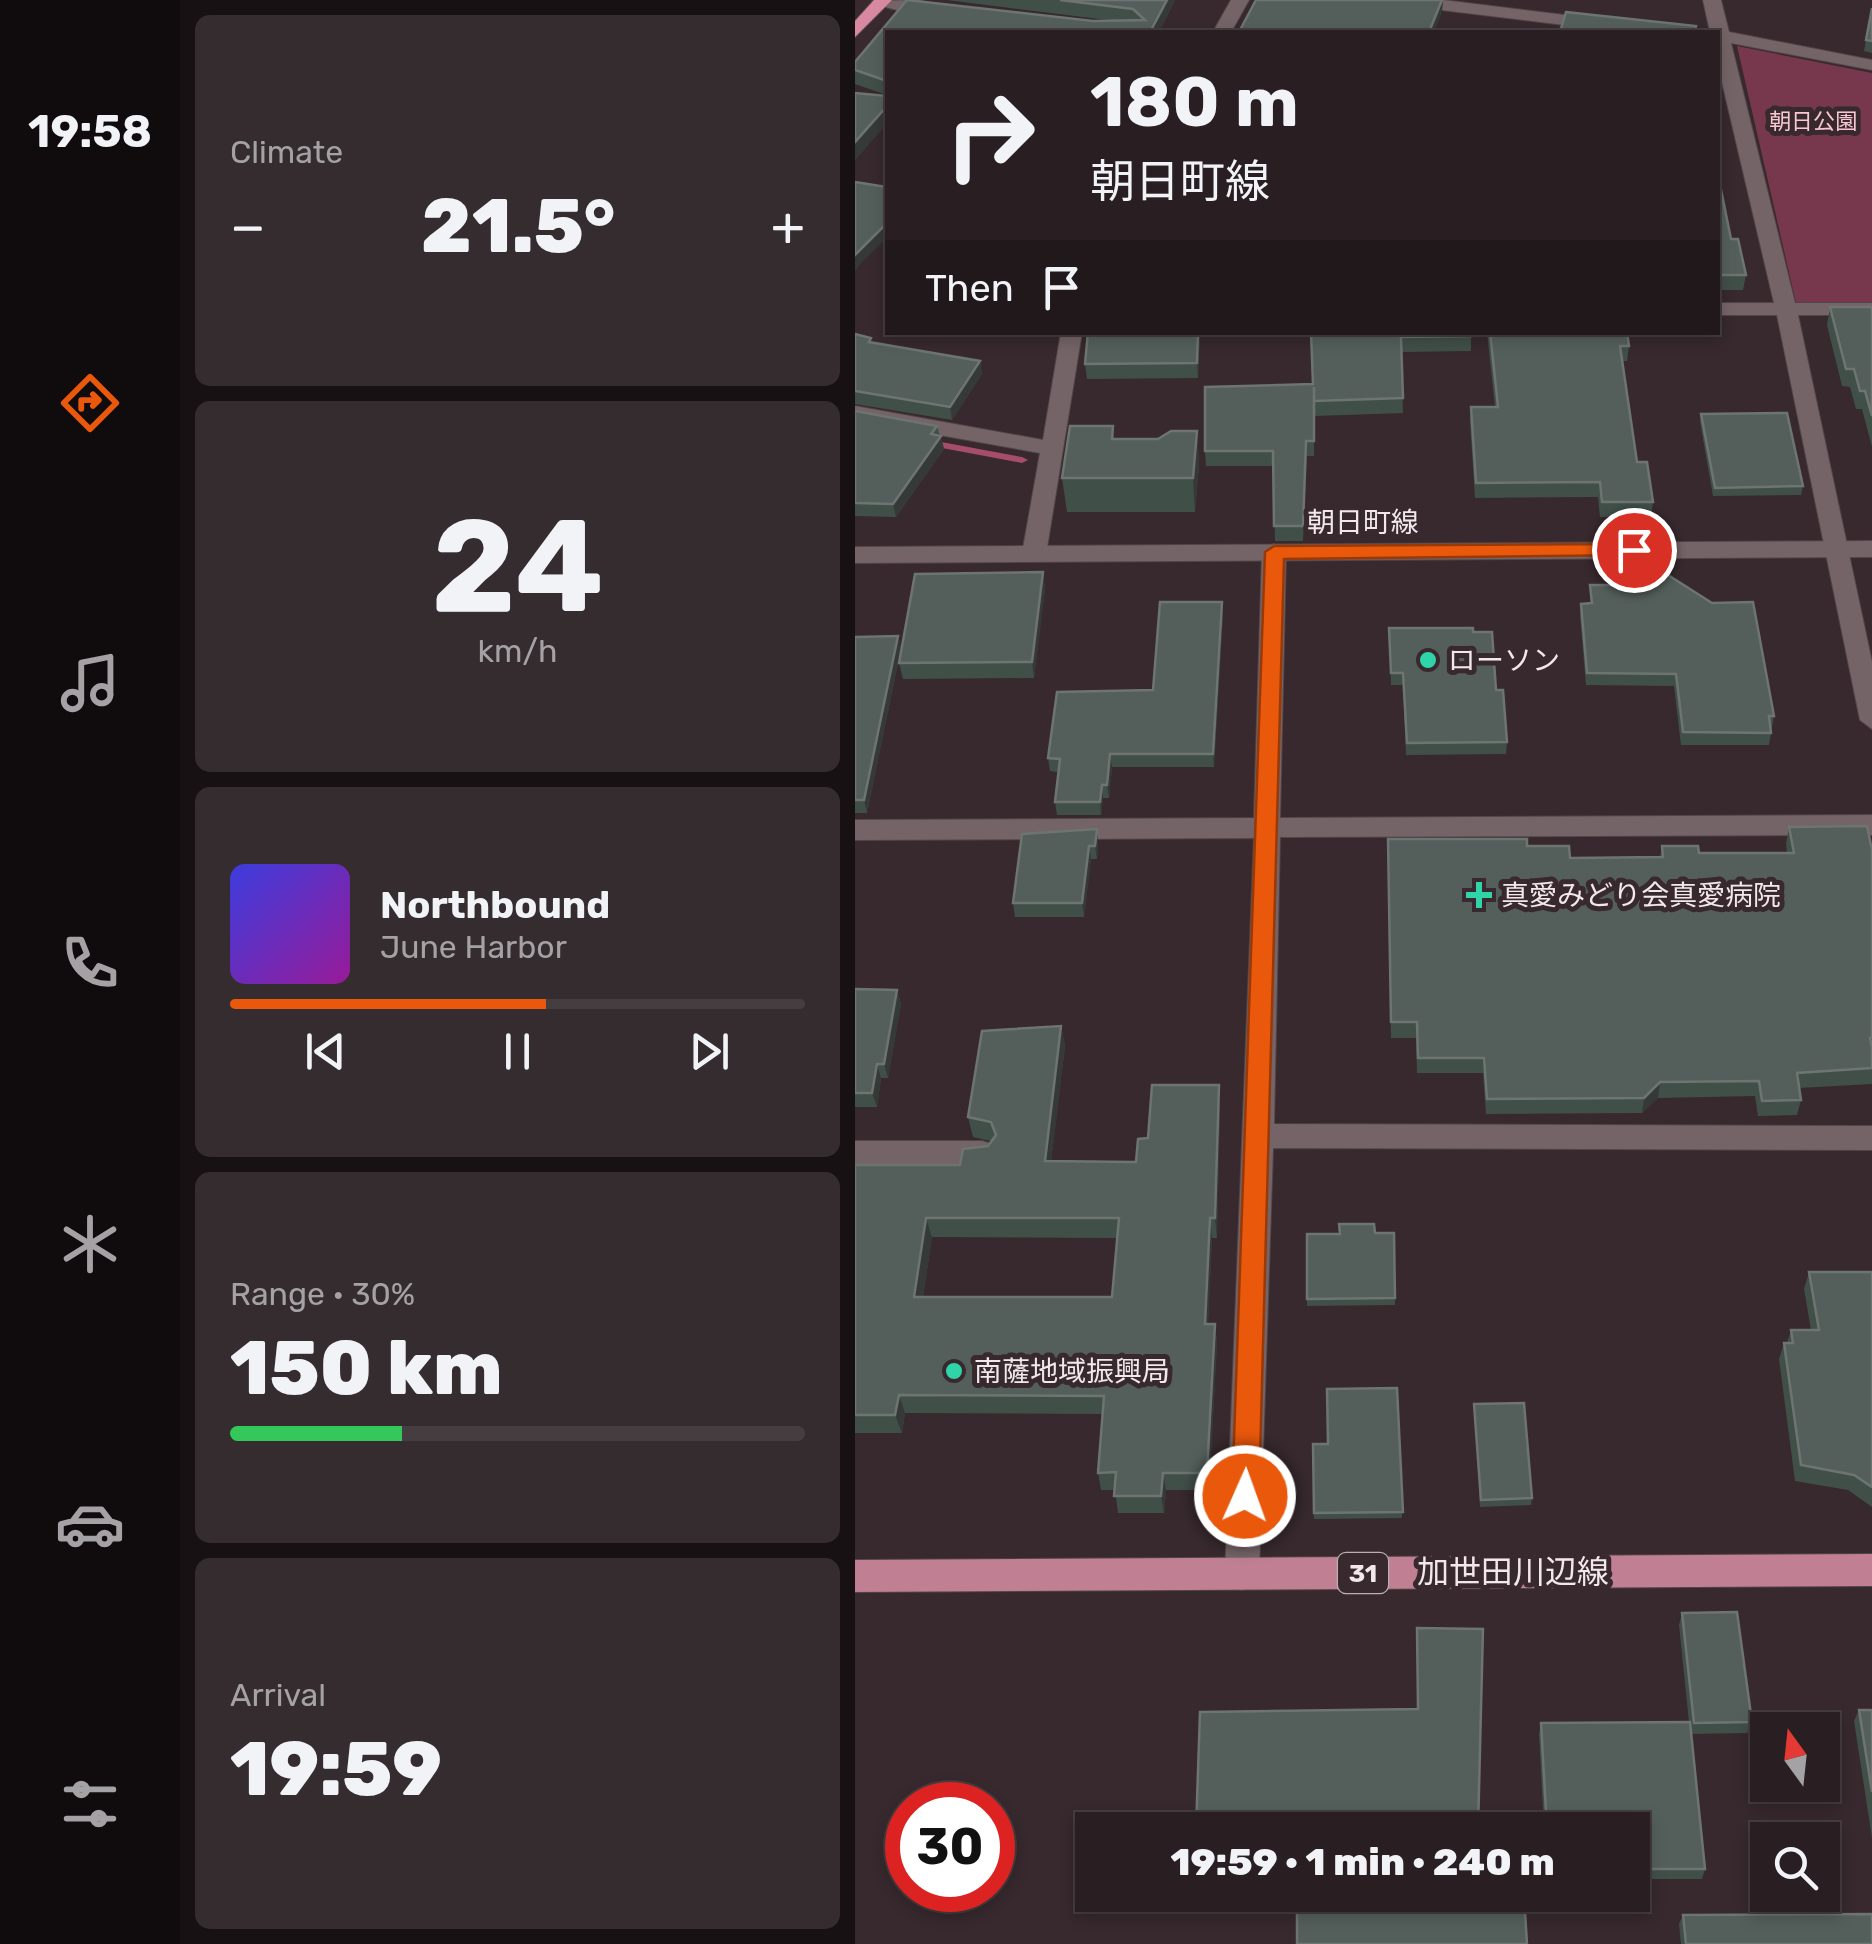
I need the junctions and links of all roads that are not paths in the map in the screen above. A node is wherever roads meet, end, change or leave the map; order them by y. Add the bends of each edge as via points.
1 (1240, 0) edge
2 (1400, 0) edge
3 (1713, 0) edge
4 (882, 1) edge
5 (959, 11) edge
6 (1625, 26) edge
7 (1224, 30) edge
8 (1717, 30) edge
9 (855, 32) edge
10 (1720, 35) edge
11 (1720, 46) edge
12 (1872, 65) edge
13 (1720, 309) edge
14 (1786, 309) junction
15 (1872, 309) edge
16 (1071, 335) edge
17 (855, 413) edge
18 (1051, 448) junction
19 (1833, 549) junction
20 (1872, 549) edge
21 (1274, 552) junction
22 (855, 554) edge
23 (1034, 554) junction
24 (1872, 720) edge
25 (1872, 825) edge
26 (1266, 828) junction
27 (855, 830) edge
28 (1259, 1136) junction
29 (1872, 1138) edge
30 (855, 1153) edge
31 (981, 1153) edge
32 (1872, 1570) edge
33 (1242, 1574) junction
34 (855, 1576) edge

1 - 7 street
2 - 6 street
3 - 8 street
4 - 5 street
4 - 9 highway
10 - 12 street
11 - 14 street via 1739,152
13 - 14 street
14 - 15 street
14 - 19 street
16 - 18 street
17 - 18 street
18 - 23 street
19 - 20 street, 朝日町線
19 - 21 street, 朝日町線
19 - 24 street
21 - 23 street, 朝日町線
21 - 26 street
22 - 23 street, 朝日町線
25 - 26 street
26 - 27 street
26 - 28 street
28 - 29 street
28 - 33 street
30 - 31 street
32 - 33 main road, 加世田川辺線 / 31
33 - 34 main road, 加世田川辺線 / 31

